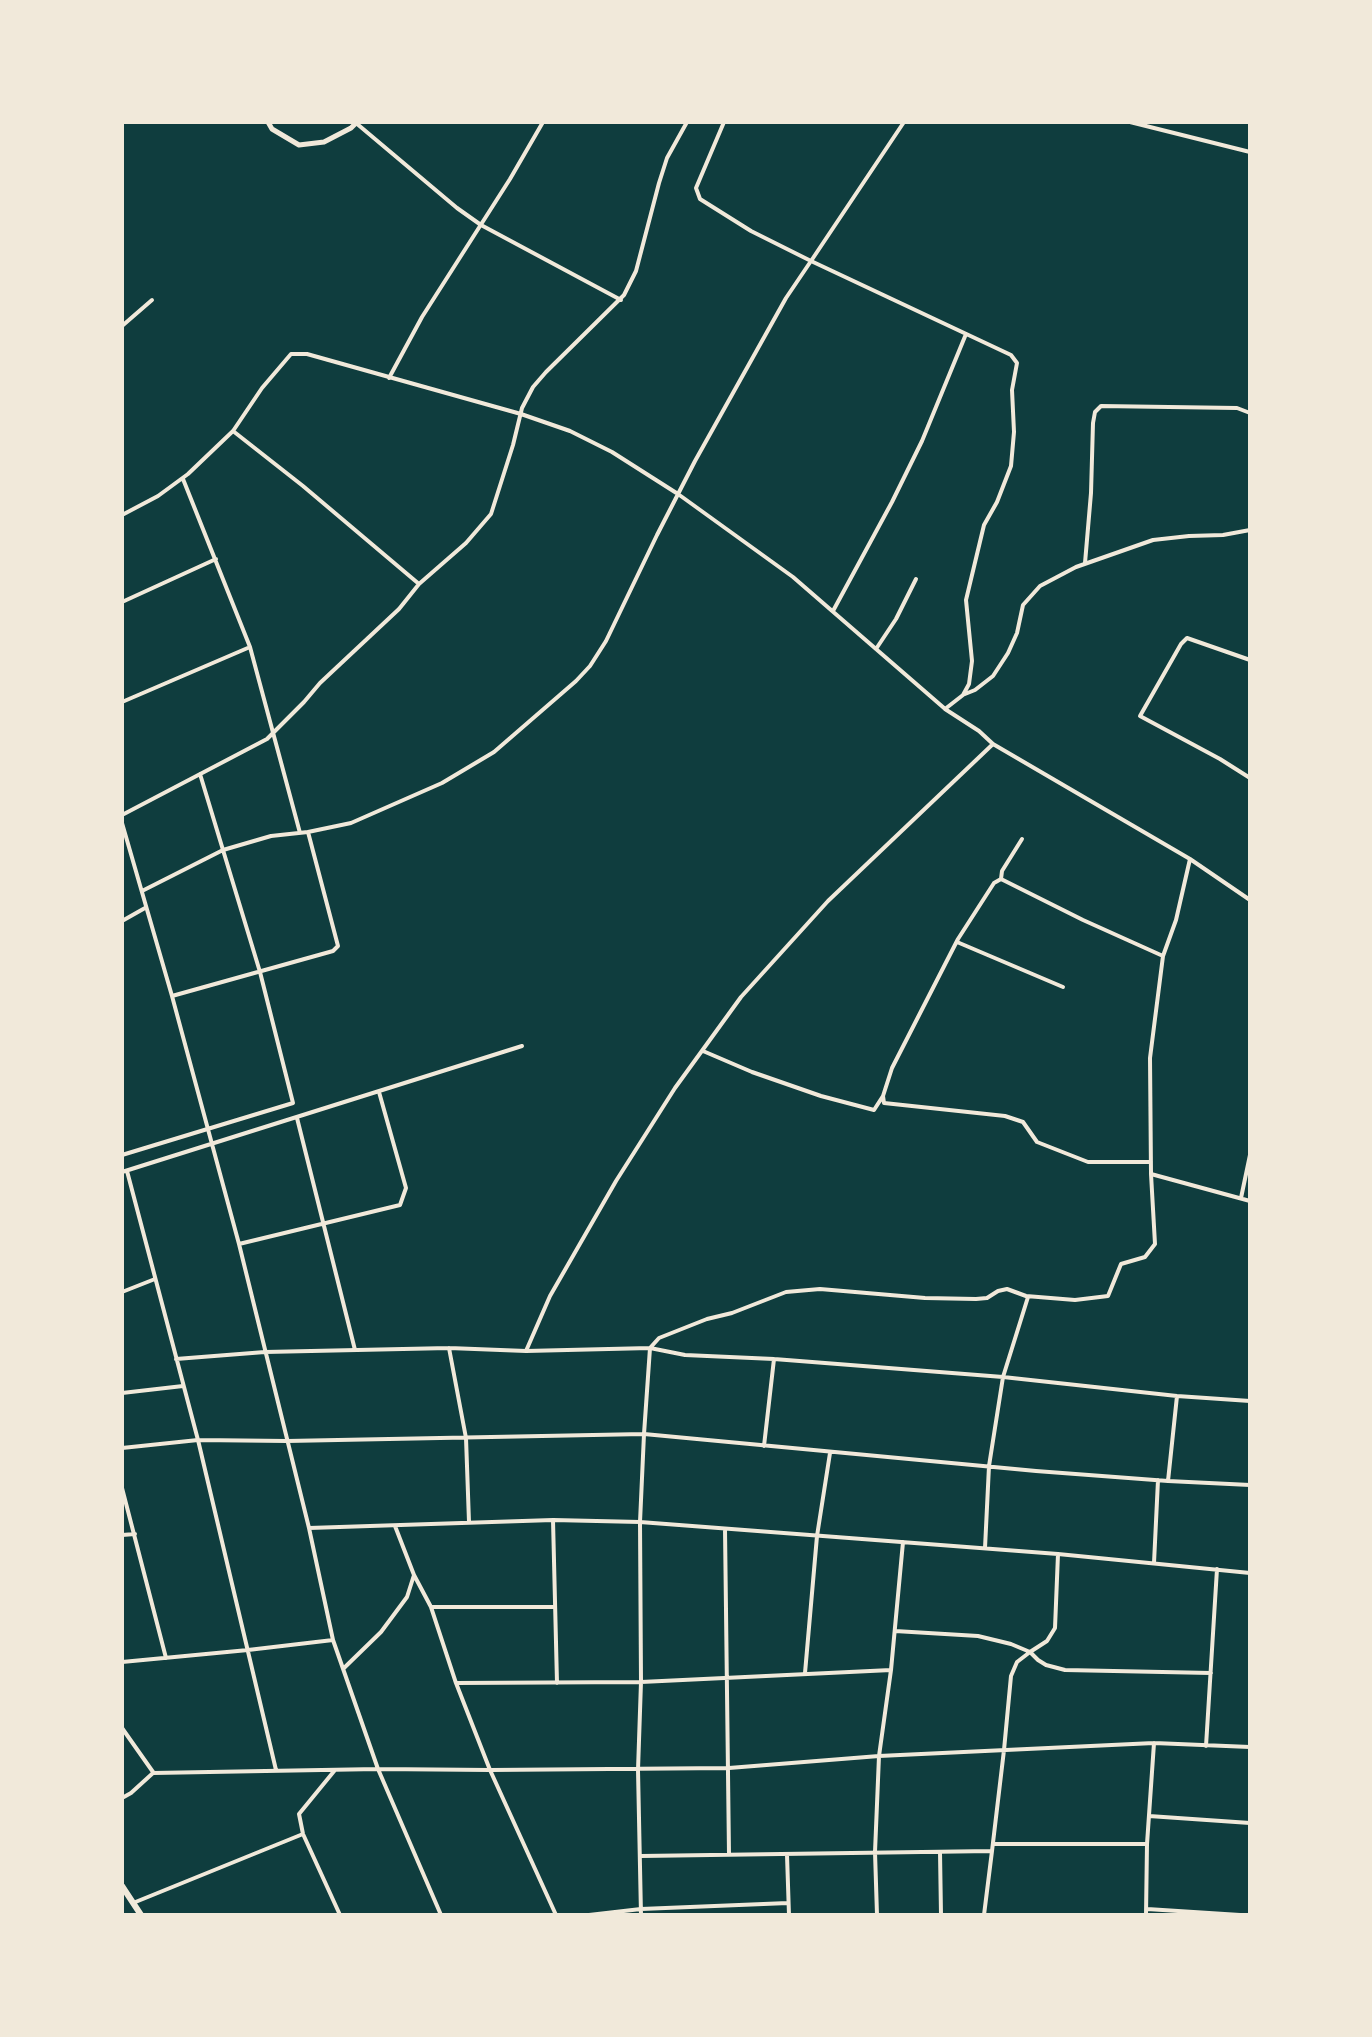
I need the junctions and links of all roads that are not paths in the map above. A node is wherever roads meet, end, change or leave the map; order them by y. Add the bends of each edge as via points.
1 (268, 122) edge
2 (356, 122) edge
3 (543, 122) edge
4 (687, 122) edge
5 (724, 122) edge
6 (904, 122) edge
7 (1130, 122) edge
8 (1250, 152) edge
9 (481, 225) junction
10 (811, 261) junction
11 (152, 300) dead end
12 (621, 300) junction
13 (122, 326) edge
14 (966, 334) junction
15 (389, 378) junction
16 (1250, 413) edge
17 (521, 414) junction
18 (233, 431) junction
19 (182, 478) junction
20 (678, 494) junction
21 (122, 515) edge
22 (1250, 530) edge
23 (216, 559) junction
24 (1085, 564) junction
25 (916, 579) dead end
26 (419, 584) junction
27 (122, 602) edge
28 (833, 611) junction
29 (250, 647) junction
30 (876, 649) junction
31 (1250, 660) edge
32 (963, 695) junction
33 (122, 702) edge
34 (945, 709) junction
35 (274, 733) junction
36 (993, 744) junction
37 (200, 774) junction
38 (1250, 778) edge
39 (122, 815) edge
40 (122, 823) edge
41 (308, 832) junction
42 (300, 833) junction
43 (1022, 839) dead end
44 (223, 850) junction
45 (1190, 859) junction
46 (1001, 879) junction
47 (142, 891) junction
48 (1250, 900) edge
49 (145, 908) junction
50 (122, 921) edge
51 (957, 942) junction
52 (1163, 956) junction
53 (260, 972) junction
54 (1063, 987) dead end
55 (172, 996) junction
56 (522, 1046) dead end
57 (702, 1050) junction
58 (379, 1092) junction
59 (883, 1096) junction
60 (297, 1118) junction
61 (207, 1129) junction
62 (212, 1144) junction
63 (122, 1155) edge
64 (1250, 1155) edge
65 (1151, 1162) junction
66 (124, 1172) edge
67 (1151, 1174) junction
68 (1241, 1198) junction
69 (1250, 1201) edge
70 (324, 1223) junction
71 (239, 1244) junction
72 (155, 1279) junction
73 (122, 1292) edge
74 (1028, 1295) junction
75 (449, 1348) junction
76 (650, 1348) junction
77 (355, 1350) junction
78 (526, 1351) junction
79 (265, 1352) junction
80 (176, 1359) junction
81 (774, 1359) junction
82 (1003, 1377) junction
83 (183, 1386) junction
84 (122, 1393) edge
85 (1177, 1396) junction
86 (1250, 1401) edge
87 (644, 1434) junction
88 (466, 1438) junction
89 (198, 1440) junction
90 (287, 1441) junction
91 (764, 1446) junction
92 (122, 1448) edge
93 (830, 1453) junction
94 (989, 1466) junction
95 (1158, 1480) junction
96 (1168, 1481) junction
97 (1250, 1485) edge
98 (122, 1488) edge
99 (553, 1520) junction
100 (469, 1522) junction
101 (640, 1522) junction
102 (395, 1526) junction
103 (309, 1528) junction
104 (725, 1529) junction
105 (135, 1534) junction
106 (122, 1535) edge
107 (817, 1536) junction
108 (903, 1542) junction
109 (985, 1548) junction
110 (1058, 1554) junction
111 (1154, 1563) junction
112 (1217, 1569) junction
113 (1250, 1573) edge
114 (414, 1575) junction
115 (431, 1607) junction
116 (554, 1607) junction
117 (895, 1631) junction
118 (333, 1640) junction
119 (248, 1650) junction
120 (1030, 1652) junction
121 (166, 1658) junction
122 (122, 1662) edge
123 (344, 1668) junction
124 (891, 1670) junction
125 (805, 1673) junction
126 (1211, 1673) junction
127 (727, 1678) junction
128 (641, 1682) junction
129 (456, 1683) junction
130 (557, 1683) junction
131 (122, 1728) edge
132 (1154, 1743) junction
133 (1206, 1746) junction
134 (1250, 1747) edge
135 (1004, 1750) junction
136 (879, 1756) junction
137 (729, 1768) junction
138 (378, 1769) junction
139 (276, 1770) junction
140 (335, 1770) junction
141 (490, 1770) junction
142 (638, 1770) junction
143 (153, 1773) junction
144 (122, 1798) edge
145 (1149, 1816) junction
146 (1250, 1823) edge
147 (303, 1834) junction
148 (993, 1844) junction
149 (1147, 1844) junction
150 (992, 1851) junction
151 (875, 1852) junction
152 (940, 1852) junction
153 (729, 1854) junction
154 (787, 1855) junction
155 (641, 1856) junction
156 (122, 1886) edge
157 (133, 1903) junction
158 (788, 1903) junction
159 (641, 1912) edge
160 (1146, 1912) edge
161 (141, 1915) edge
162 (340, 1915) edge
163 (441, 1915) edge
164 (556, 1915) edge
165 (589, 1915) edge
166 (789, 1915) edge
167 (877, 1915) edge
168 (941, 1915) edge
169 (984, 1915) edge
170 (1240, 1915) edge

1 - 2 street via 299,145 324,142
2 - 9 street
3 - 9 street
4 - 12 street via 667,158 636,271
5 - 10 street via 696,188 700,199
6 - 10 street
7 - 8 street
9 - 12 street
9 - 15 street
10 - 14 street
10 - 20 street
11 - 13 street
12 - 17 street via 546,372
14 - 28 street via 916,453
14 - 32 street via 1017,363 1011,466 984,525 966,600 972,661
15 - 17 street
15 - 18 street via 291,354
16 - 24 street via 1237,408 1101,406 1093,423
17 - 20 street via 612,452
17 - 26 street via 491,514
18 - 19 street
18 - 26 street
19 - 21 street
19 - 23 street
20 - 28 street
20 - 41 street via 606,641 557,699 494,752 442,783 351,823
22 - 24 street via 1153,540
23 - 27 street
23 - 29 street
24 - 32 street via 1040,586 1023,605 1017,633 993,676
25 - 30 street
26 - 35 street
28 - 30 street
29 - 33 street
29 - 35 street
30 - 34 street
31 - 38 street via 1187,638 1140,716
32 - 34 street
34 - 36 street
35 - 37 street
35 - 42 street
36 - 45 street
36 - 57 street via 828,901 741,997
37 - 39 street
37 - 44 street
40 - 47 street
41 - 42 street
41 - 53 street via 338,946
42 - 44 street
43 - 46 street
44 - 47 street
44 - 53 street
45 - 48 street
45 - 52 street
46 - 51 street
46 - 52 street
47 - 49 street
49 - 50 street
49 - 55 street
51 - 54 street
51 - 59 street via 892,1068
52 - 65 street via 1150,1058
53 - 55 street
53 - 61 street via 293,1103
55 - 61 street
56 - 58 street
57 - 59 street via 752,1072 874,1110
57 - 78 street via 578,1245
58 - 60 street
58 - 70 street via 406,1188 400,1205
59 - 65 street via 884,1103 1005,1116 1023,1122 1037,1142 1088,1162
60 - 62 street
60 - 70 street
61 - 62 street
61 - 63 street
62 - 66 street
62 - 71 street
64 - 68 street
65 - 67 street
66 - 72 street
67 - 68 street
67 - 74 street via 1155,1244 1145,1257 1121,1264 1108,1296 1075,1300
68 - 69 street
70 - 71 street
70 - 77 street
71 - 79 street
72 - 73 street
72 - 80 street
74 - 76 street via 1007,1289 976,1299 820,1289 786,1292 659,1338
74 - 82 street
75 - 77 street
75 - 78 street
75 - 88 street
76 - 78 street
76 - 81 street
76 - 87 street
77 - 79 street
79 - 80 street
79 - 90 street
80 - 83 street
81 - 82 street
81 - 91 street
82 - 85 street
82 - 94 street
83 - 84 street
83 - 89 street
85 - 86 street
85 - 96 street
87 - 88 street
87 - 91 street
87 - 101 street
88 - 90 street
88 - 100 street
89 - 90 street
89 - 92 street
89 - 119 street
90 - 103 street
91 - 93 street
93 - 94 street
93 - 107 street
94 - 95 street
94 - 109 street
95 - 96 street
95 - 111 street
96 - 97 street
98 - 105 street
99 - 100 street
99 - 101 street
99 - 116 street
100 - 102 street
101 - 104 street
101 - 128 street
102 - 103 street
102 - 114 street
103 - 118 street
104 - 107 street
104 - 127 street
105 - 106 street
105 - 121 street
107 - 108 street
107 - 125 street
108 - 109 street
108 - 117 street
109 - 110 street
110 - 111 street
110 - 120 street via 1055,1628
111 - 112 street
112 - 113 street
112 - 126 street
114 - 115 street
114 - 123 street via 407,1597 381,1632
115 - 116 street
115 - 129 street
116 - 130 street
117 - 120 street via 978,1636
117 - 124 street
118 - 119 street
118 - 123 street
119 - 121 street
119 - 139 street
120 - 126 street via 1046,1665 1065,1670
120 - 135 street via 1011,1676
121 - 122 street
123 - 138 street
124 - 125 street
124 - 136 street
125 - 127 street
126 - 133 street
127 - 128 street
127 - 137 street
128 - 130 street
128 - 142 street
129 - 130 street
129 - 141 street
131 - 143 street
132 - 133 street
132 - 135 street
132 - 145 street
133 - 134 street
135 - 136 street
135 - 148 street
136 - 137 street
136 - 151 street
137 - 142 street
137 - 153 street
138 - 140 street
138 - 141 street
138 - 163 street
139 - 140 street
139 - 143 street
140 - 147 street via 299,1814
141 - 142 street
141 - 164 street
142 - 155 street
143 - 144 street
145 - 146 street
145 - 149 street
147 - 157 street
147 - 162 street
148 - 149 street
148 - 150 street
149 - 160 street
150 - 152 street
150 - 169 street
151 - 152 street
151 - 154 street
151 - 167 street
152 - 168 street
153 - 154 street
153 - 155 street
154 - 158 street
155 - 159 street
156 - 157 highway
157 - 161 highway
158 - 159 street
158 - 166 street
159 - 165 street
160 - 170 street

